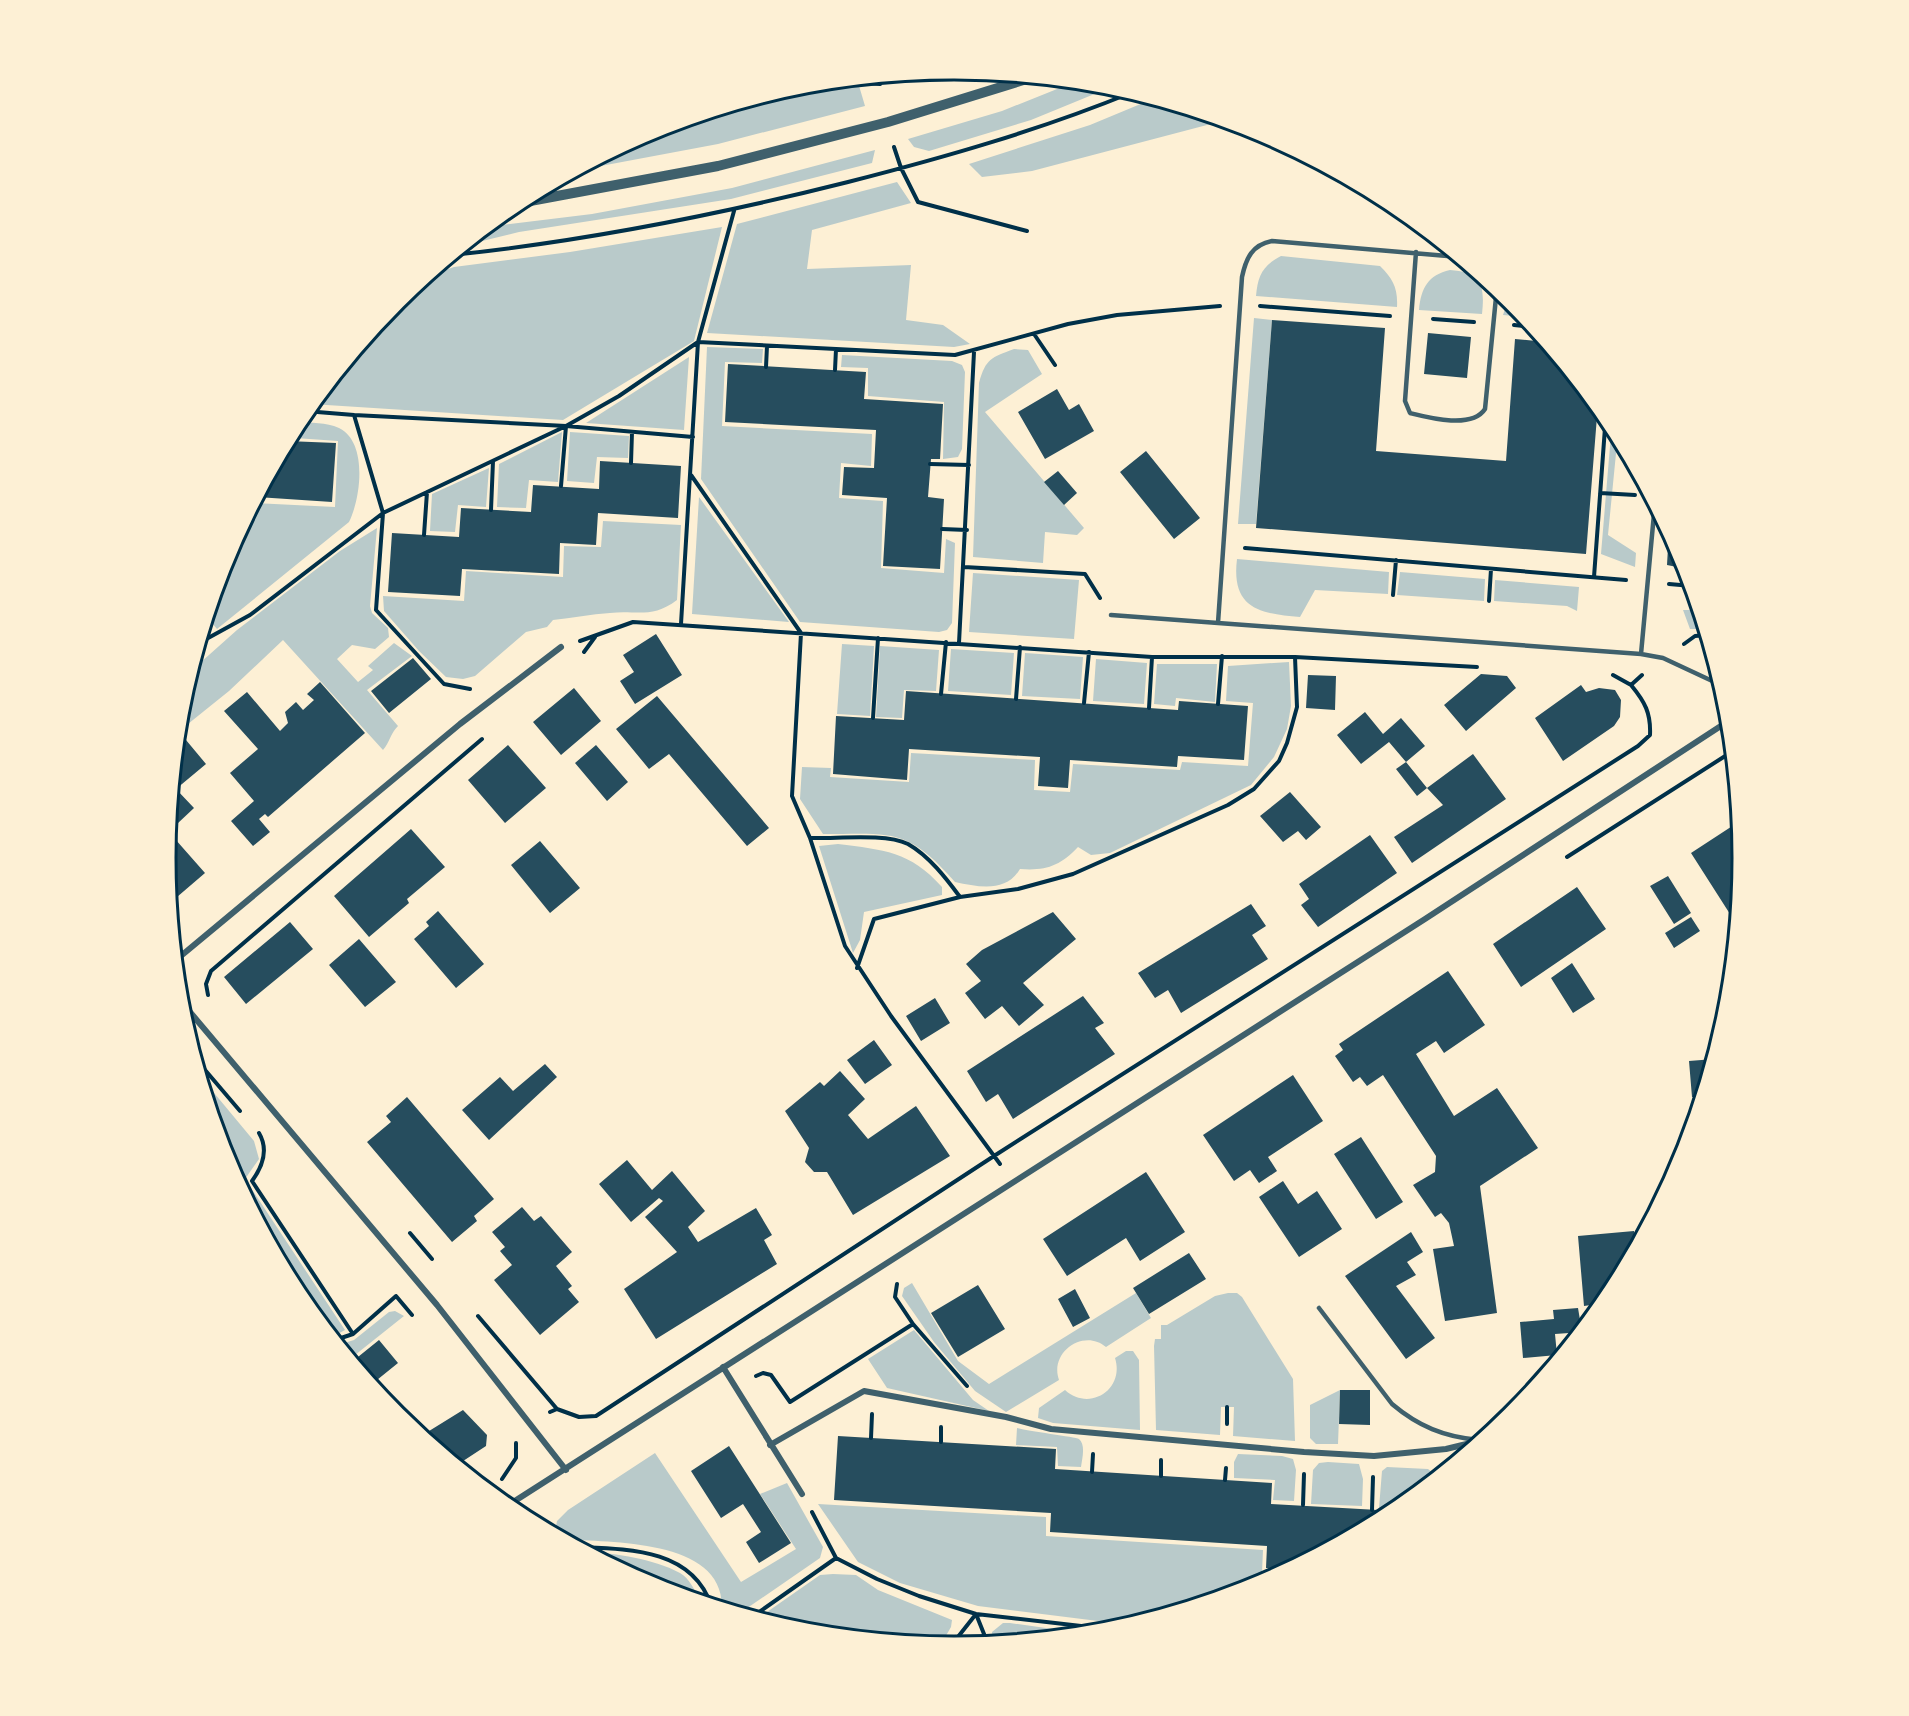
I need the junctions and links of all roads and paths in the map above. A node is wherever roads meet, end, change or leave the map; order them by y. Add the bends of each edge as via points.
1 (1016, 82) edge
2 (1120, 97) edge
3 (892, 141) dead end
4 (901, 168) junction
5 (541, 199) edge
6 (734, 211) junction
7 (1027, 231) dead end
8 (1416, 252) junction
9 (465, 253) edge
10 (1447, 255) edge
11 (1496, 299) edge
12 (1240, 304) junction
13 (1034, 334) junction
14 (698, 342) junction
15 (767, 346) junction
16 (836, 350) junction
17 (974, 352) junction
18 (1055, 365) dead end
19 (766, 367) dead end
20 (835, 370) dead end
21 (317, 412) edge
22 (354, 415) junction
23 (566, 426) junction
24 (1605, 430) edge
25 (632, 432) junction
26 (693, 437) junction
27 (493, 461) junction
28 (631, 463) dead end
29 (930, 464) dead end
30 (969, 465) junction
31 (691, 475) junction
32 (561, 486) dead end
33 (427, 492) junction
34 (1600, 493) junction
35 (1641, 495) dead end
36 (491, 510) dead end
37 (383, 513) junction
38 (1654, 515) edge
39 (942, 529) dead end
40 (967, 530) junction
41 (424, 535) dead end
42 (1224, 546) junction
43 (1396, 560) junction
44 (964, 567) junction
45 (1491, 569) junction
46 (1085, 574) dead end
47 (1594, 577) junction
48 (1647, 582) junction
49 (1683, 585) edge
50 (1393, 595) dead end
51 (1489, 602) dead end
52 (1111, 615) dead end
53 (1218, 623) junction
54 (681, 624) junction
55 (801, 633) junction
56 (1700, 636) edge
57 (595, 637) junction
58 (208, 638) edge
59 (878, 638) junction
60 (946, 642) junction
61 (959, 643) junction
62 (561, 647) joint
63 (1020, 647) junction
64 (1089, 652) junction
65 (1641, 654) junction
66 (581, 656) dead end
67 (1222, 656) junction
68 (1152, 657) junction
69 (1295, 657) junction
70 (1664, 658) junction
71 (1481, 667) dead end
72 (1610, 673) dead end
73 (1712, 681) edge
74 (479, 682) dead end
75 (1630, 685) junction
76 (941, 694) dead end
77 (1016, 699) dead end
78 (1084, 703) dead end
79 (1218, 704) dead end
80 (1149, 708) dead end
81 (873, 718) dead end
82 (1721, 726) edge
83 (484, 738) dead end
84 (1726, 756) edge
85 (810, 838) junction
86 (1562, 860) dead end
87 (960, 897) junction
88 (182, 955) edge
89 (857, 968) junction
90 (212, 1002) dead end
91 (192, 1015) edge
92 (207, 1072) edge
93 (242, 1113) dead end
94 (258, 1131) dead end
95 (994, 1156) junction
96 (1013, 1183) junction
97 (907, 1278) dead end
98 (415, 1280) junction
99 (1319, 1308) dead end
100 (913, 1324) junction
101 (353, 1334) junction
102 (342, 1338) edge
103 (723, 1367) junction
104 (735, 1388) junction
105 (1006, 1417) junction
106 (530, 1424) junction
107 (1472, 1439) edge
108 (1467, 1444) edge
109 (771, 1445) junction
110 (1304, 1452) junction
111 (1374, 1456) junction
112 (566, 1470) junction
113 (495, 1484) dead end
114 (802, 1494) joint
115 (516, 1501) edge
116 (1303, 1505) dead end
117 (1372, 1510) dead end
118 (594, 1547) edge
119 (836, 1558) junction
120 (708, 1596) edge
121 (760, 1612) edge
122 (975, 1614) junction
123 (1081, 1626) edge
124 (984, 1635) edge
125 (958, 1636) edge

1 - 5 street via 888,122 718,166
2 - 4 path via 1023,134
3 - 4 path
4 - 6 path
4 - 7 path via 918,202
6 - 9 path via 630,231
6 - 14 path
8 - 10 lane
8 - 11 lane via 1405,401 1410,413 1468,420 1480,416 1485,409
8 - 12 lane via 1261,243 1245,264
12 - 13 path via 1118,315
12 - 42 lane
13 - 17 path
13 - 18 path
14 - 15 path
14 - 23 path via 619,396
14 - 26 path
15 - 16 path
15 - 19 path
16 - 17 path via 955,355
16 - 20 path
17 - 30 path
21 - 22 path
22 - 23 path
22 - 37 path
23 - 25 path
23 - 27 path
23 - 32 path
24 - 34 path
25 - 26 path
25 - 28 path
26 - 31 path
27 - 33 path
27 - 36 path
29 - 30 path
30 - 40 path
31 - 54 path
31 - 55 path
33 - 37 path
33 - 41 path
34 - 35 path
34 - 47 path
37 - 58 path via 250,615
37 - 74 path via 376,610 444,684 470,689
38 - 48 lane
39 - 40 path
40 - 44 path
42 - 43 path
42 - 53 lane
43 - 45 path
43 - 50 path
44 - 46 path
44 - 61 path
45 - 47 path
45 - 51 path
47 - 48 path
48 - 49 path
48 - 65 lane
52 - 53 lane
53 - 65 lane
54 - 55 path
54 - 57 path via 633,622
55 - 59 path
55 - 85 path via 792,795
56 - 70 path
57 - 62 path
57 - 66 path
59 - 60 path
59 - 81 path
60 - 61 path
60 - 76 path
61 - 63 path
62 - 88 street via 468,718
63 - 64 path
63 - 77 path
64 - 68 path
64 - 78 path
65 - 70 lane
67 - 68 path
67 - 69 path
67 - 79 path
68 - 80 path
69 - 71 path
69 - 87 path via 1297,707 1290,734 1279,761 1254,789 1228,805 1073,874 1018,889
70 - 73 lane
70 - 75 path
72 - 75 path
75 - 95 path via 1651,717 1650,735 1638,746
82 - 96 street
83 - 90 path via 211,971 206,984
84 - 86 path
85 - 87 path via 885,839 907,844 927,858
85 - 89 path via 845,946
87 - 89 path via 874,920
89 - 95 path
91 - 98 street
92 - 93 path
94 - 101 path via 265,1152 263,1164 252,1181
95 - 96 path
95 - 106 path via 596,1416 579,1417 556,1409
96 - 103 street
97 - 100 path via 897,1284 895,1297
98 - 101 path
98 - 106 street
99 - 107 lane via 1392,1404 1438,1433
100 - 104 path via 790,1402 771,1375 763,1373
100 - 105 path via 975,1395
101 - 102 path
103 - 104 street
103 - 112 street
104 - 109 street
105 - 109 street via 864,1391
105 - 110 street via 1051,1429
106 - 112 street
106 - 113 path via 514,1433 516,1458 504,1479
108 - 111 street
109 - 114 street
110 - 111 street
110 - 116 path
111 - 117 path
112 - 115 street
114 - 119 path
118 - 120 path via 656,1555 693,1573
119 - 121 path
119 - 122 path via 877,1580
122 - 123 path
122 - 124 path
122 - 125 path

